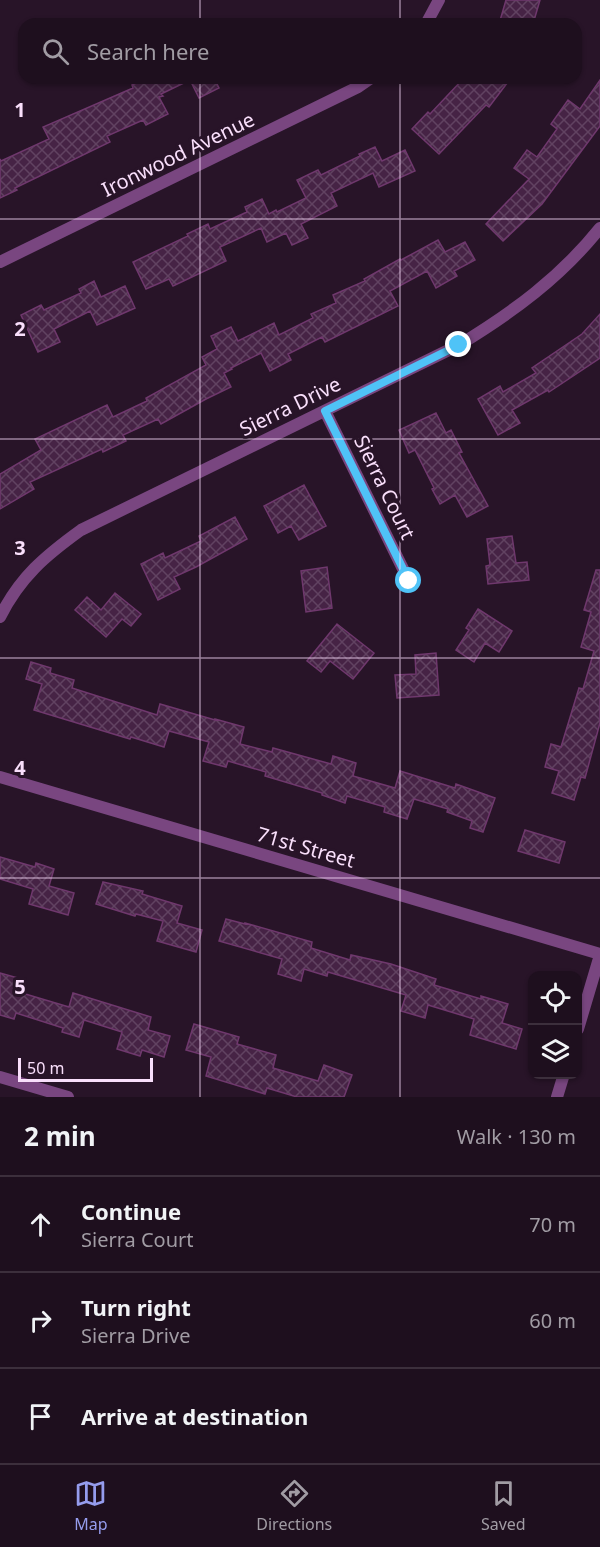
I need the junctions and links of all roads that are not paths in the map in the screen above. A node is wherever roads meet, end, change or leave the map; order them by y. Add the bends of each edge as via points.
1 (439, 0) edge
2 (429, 18) edge
3 (362, 84) edge
4 (600, 228) edge
5 (0, 262) edge
6 (325, 411) junction
7 (409, 581) dead end
8 (0, 617) edge
9 (0, 777) edge
10 (600, 954) edge
11 (579, 1025) edge
12 (0, 1077) edge
13 (562, 1079) edge
14 (68, 1097) edge
15 (557, 1097) edge

1 - 2 street
3 - 5 street, Ironwood Avenue
4 - 6 street, Sierra Drive via 561,271 492,325
6 - 7 street, Sierra Court
6 - 8 street, Sierra Drive via 81,530 33,569
9 - 10 street, 71st Street
10 - 11 street
12 - 14 street
13 - 15 street

